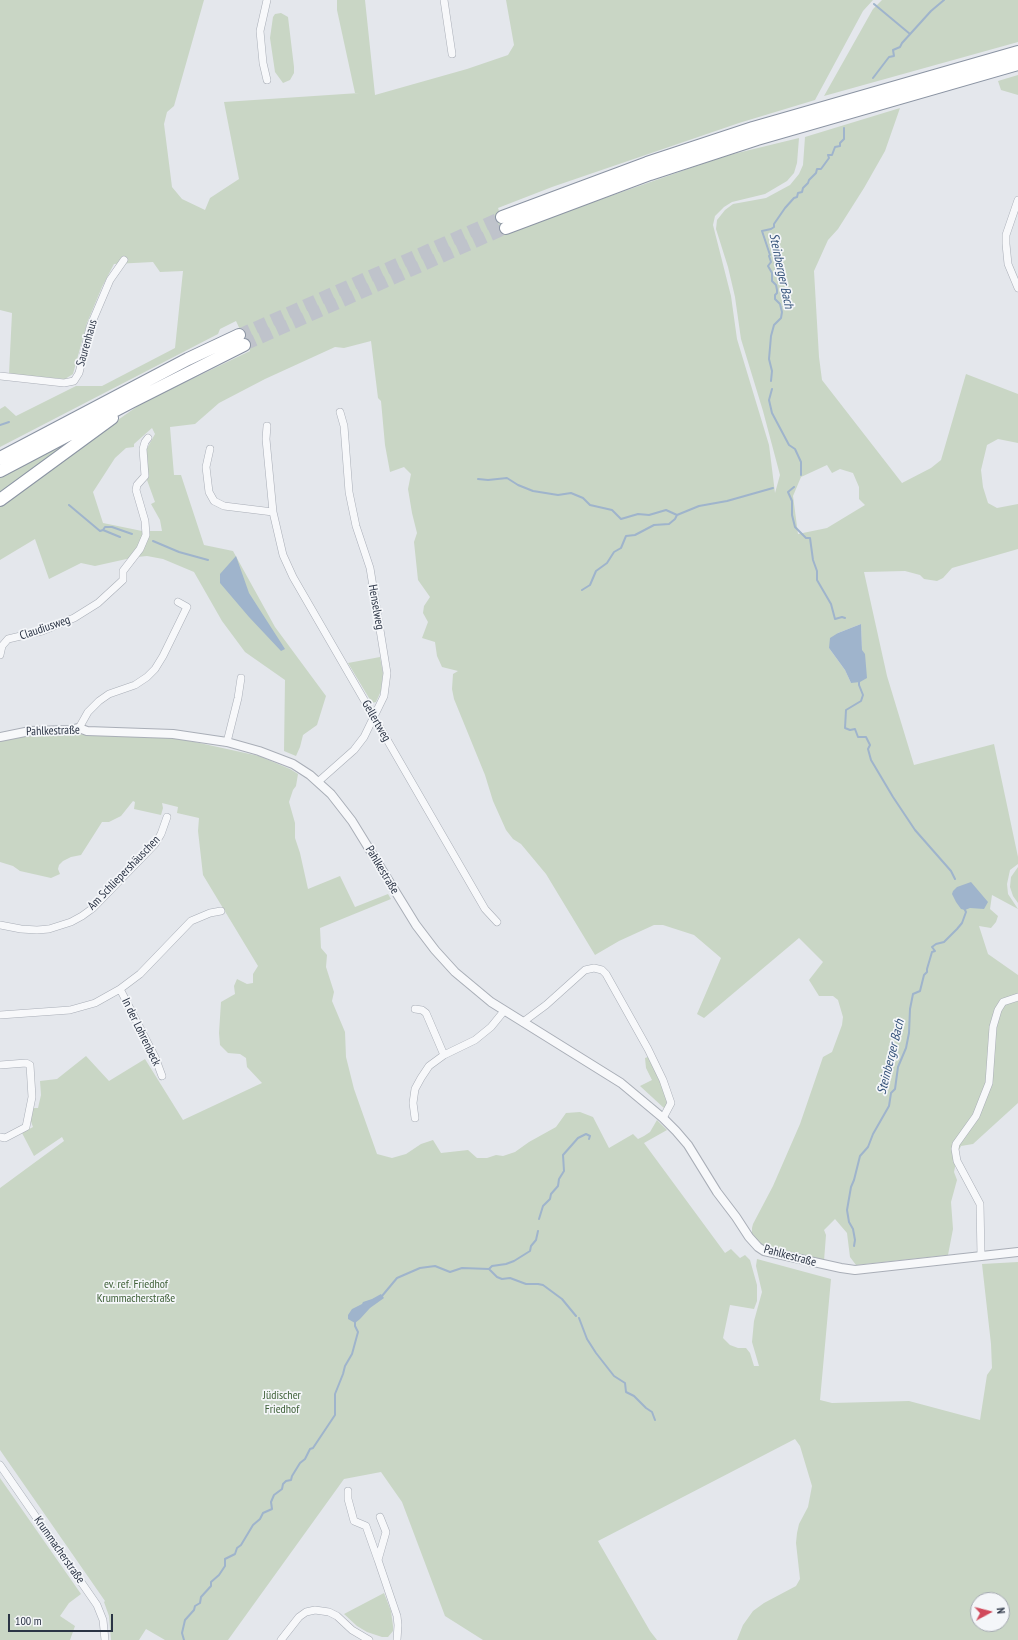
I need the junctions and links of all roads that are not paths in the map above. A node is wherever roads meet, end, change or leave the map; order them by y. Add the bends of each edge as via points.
1 (267, 0) edge
2 (444, 0) edge
3 (452, 54) dead end
4 (1013, 59) edge
5 (268, 80) dead end
6 (1018, 200) edge
7 (504, 223) tunnel mouth
8 (124, 260) dead end
9 (1018, 288) edge
10 (0, 376) edge
11 (131, 402) junction
12 (340, 412) dead end
13 (267, 426) dead end
14 (148, 438) dead end
15 (210, 449) dead end
16 (0, 458) edge
17 (0, 471) edge
18 (0, 500) edge
19 (273, 512) junction
20 (178, 602) dead end
21 (0, 655) edge
22 (241, 678) dead end
23 (374, 718) junction
24 (79, 728) junction
25 (0, 737) edge
26 (227, 742) junction
27 (319, 782) junction
28 (167, 817) dead end
29 (220, 911) dead end
30 (497, 922) dead end
31 (0, 925) edge
32 (120, 989) junction
33 (1018, 996) edge
34 (415, 1009) dead end
35 (504, 1010) junction
36 (0, 1015) edge
37 (523, 1022) junction
38 (444, 1055) junction
39 (0, 1065) edge
40 (162, 1076) dead end
41 (415, 1118) dead end
42 (663, 1118) junction
43 (0, 1137) edge
44 (1018, 1252) edge
45 (981, 1256) junction
46 (0, 1465) edge
47 (348, 1491) dead end
48 (380, 1517) dead end
49 (378, 1560) junction
50 (105, 1640) edge
51 (281, 1640) edge
52 (369, 1640) edge
53 (397, 1640) edge

1 - 5 street via 260,31 263,63
2 - 3 street
4 - 7 highway via 647,163
6 - 9 street via 1006,244 1008,264
8 - 10 street, Saurenhaus via 110,280 90,327 79,373 74,381 64,384
11 - 16 highway via 241,340 188,359
11 - 17 highway
11 - 18 highway
12 - 23 street, Henselweg via 344,426 346,475 351,507 370,568 387,673 384,696
13 - 19 street, Gellertweg
14 - 21 street, Claudiusweg via 143,446 146,476 137,485 136,490 145,521 146,535 140,549 122,571 123,580 98,603 74,618 42,631 8,639 2,646
15 - 19 street via 206,467 214,501 224,506
19 - 23 street, Gellertweg via 283,555 293,577
20 - 24 street via 187,607 155,669 135,685 99,701 88,712
22 - 26 street
23 - 27 street, Henselweg via 354,750
23 - 30 street, Gellertweg via 485,908
24 - 25 street, Pahlkestraße via 30,730
24 - 26 street, Pahlkestraße via 88,731 173,734
26 - 27 street, Pahlkestraße via 293,764
27 - 35 street, Pahlkestraße via 352,821 412,919 435,950 467,983
28 - 31 street, Am Schliepershäuschen via 155,844 93,908 82,916 62,926 43,930
29 - 32 street, In der Lohrenbeck via 191,921 153,963
32 - 36 street, In der Lohrenbeck via 95,1003 70,1010
32 - 40 street, In der Lohrenbeck
33 - 45 street via 1003,1002 998,1010 993,1027 989,1083 976,1116 955,1149 957,1161 980,1204
34 - 38 street via 426,1013
35 - 37 street, Pahlkestraße
35 - 38 street via 475,1040
37 - 42 street, Pahlkestraße via 611,1076
37 - 42 street via 585,970 602,970 663,1080 671,1103
38 - 41 street via 429,1066 418,1083 413,1103
39 - 43 street via 30,1065 32,1097 26,1127 5,1138
42 - 45 street, Pahlkestraße via 688,1145 749,1238 764,1251 855,1270
44 - 45 street, Pahlkestraße
46 - 50 street, Krummacherstraße via 98,1605
47 - 49 street via 354,1521 366,1526
48 - 49 street via 386,1532
49 - 53 street via 397,1616
51 - 52 street via 299,1617 315,1610 337,1616 352,1630

